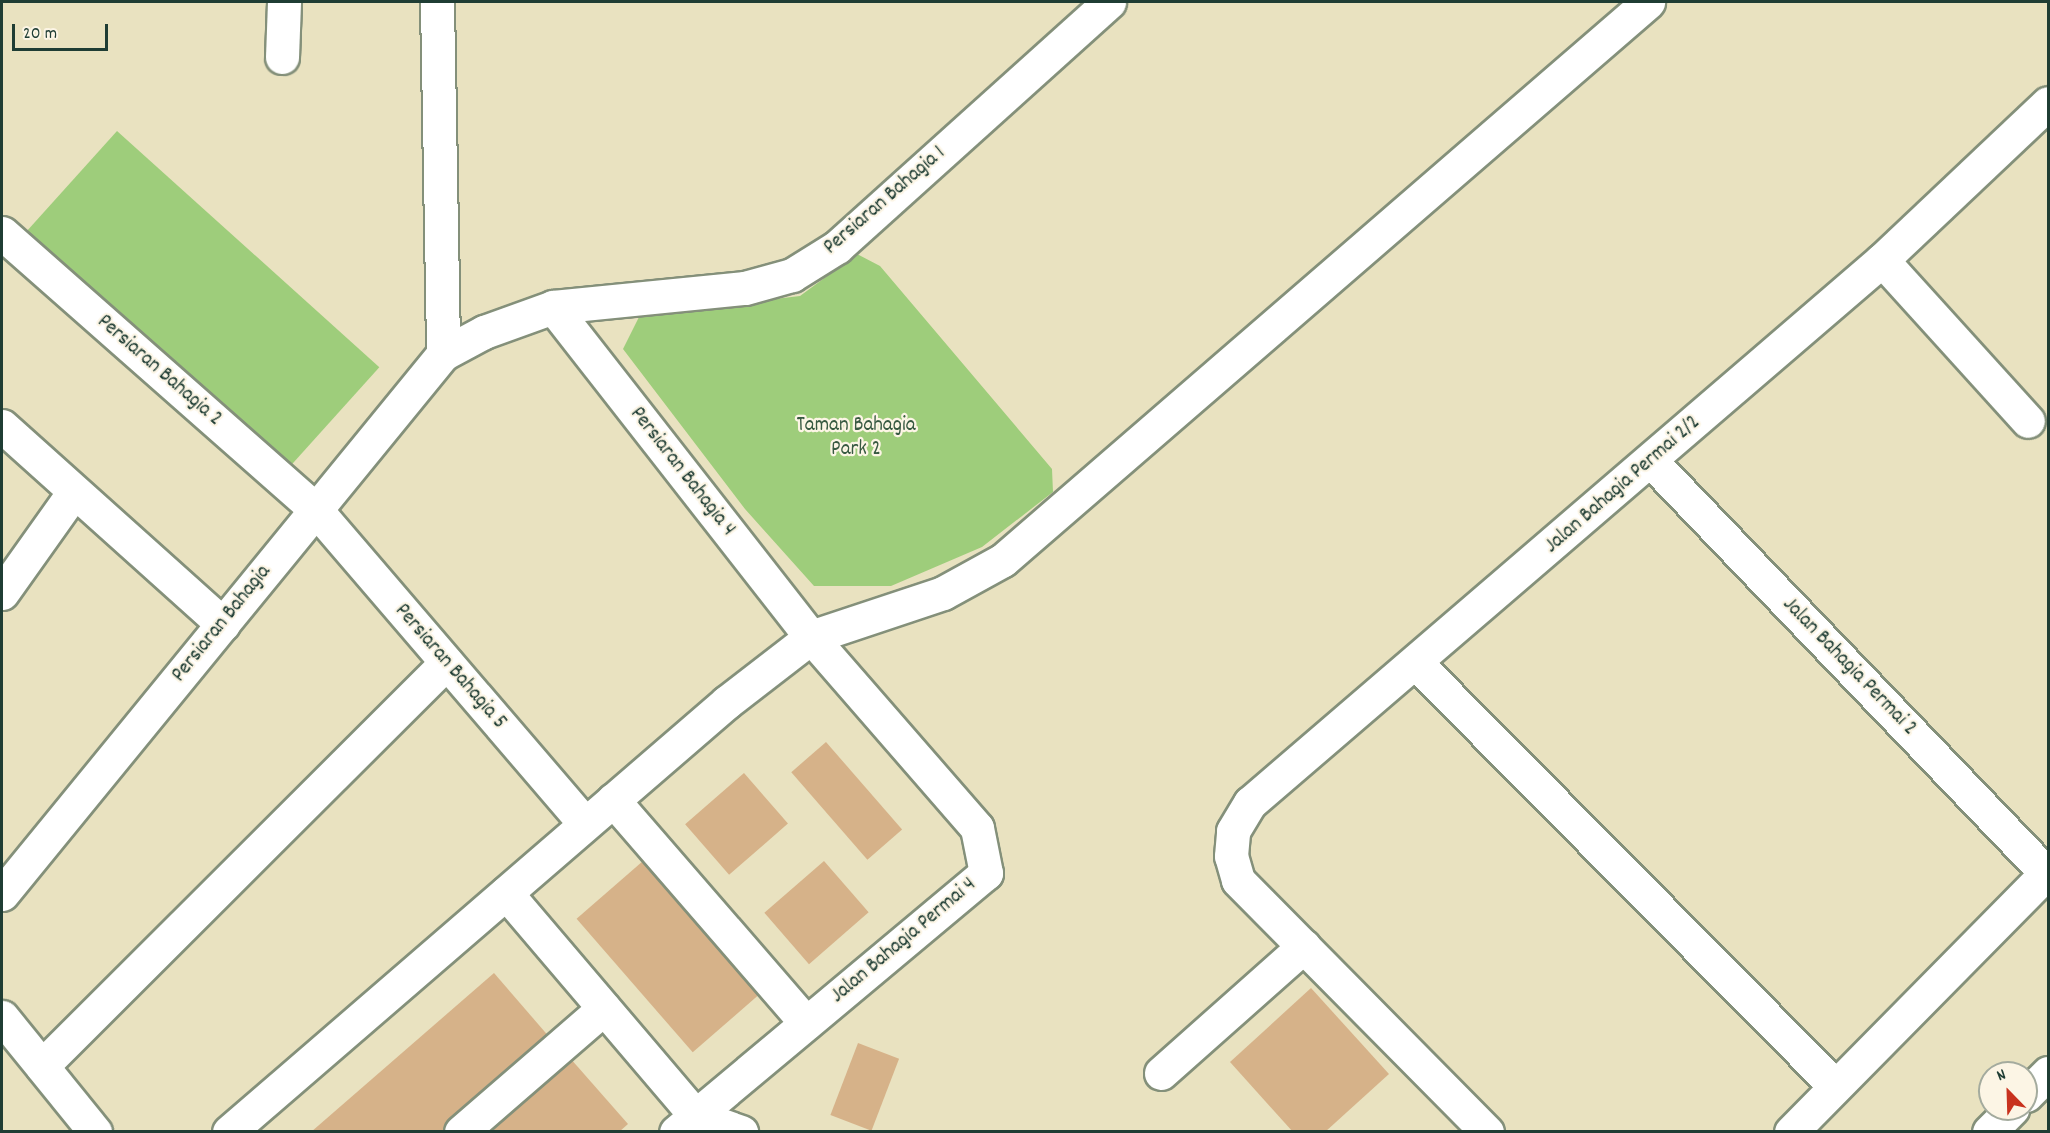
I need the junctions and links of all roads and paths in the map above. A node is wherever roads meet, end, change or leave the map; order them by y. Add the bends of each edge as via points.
1 (284, 2) edge
2 (437, 2) edge
3 (1108, 2) edge
4 (1648, 2) edge
5 (282, 57) dead end
6 (2049, 103) edge
7 (4, 241) edge
8 (1882, 260) junction
9 (553, 307) junction
10 (443, 354) junction
11 (2028, 421) dead end
12 (2, 426) edge
13 (1651, 461) junction
14 (73, 493) junction
15 (316, 510) junction
16 (2, 593) edge
17 (223, 624) junction
18 (811, 637) junction
19 (1415, 662) junction
20 (446, 663) junction
21 (613, 800) junction
22 (585, 824) junction
23 (2043, 886) edge
24 (506, 893) junction
25 (2, 894) edge
26 (1304, 946) junction
27 (604, 1008) junction
28 (2, 1017) edge
29 (806, 1023) junction
30 (42, 1066) junction
31 (1161, 1073) dead end
32 (2049, 1073) edge
33 (2038, 1084) edge
34 (1835, 1086) junction
35 (686, 1124) edge
36 (95, 1131) edge
37 (229, 1131) edge
38 (461, 1131) edge
39 (741, 1131) edge
40 (1487, 1131) edge
41 (1791, 1131) edge

1 - 5 street
2 - 10 street
3 - 9 street, Persiaran Bahagia 1 via 837,247 792,274 745,288
4 - 18 street via 1003,560 943,593
6 - 8 street, Jalan Bahagia Permai 2/2
7 - 15 street, Persiaran Bahagia 2
8 - 11 street
8 - 13 street, Jalan Bahagia Permai 2/2
9 - 10 street, Persiaran Bahagia 1 via 484,332
9 - 18 street, Persiaran Bahagia 4
10 - 15 street, Persiaran Bahagia
12 - 14 street
13 - 19 street, Jalan Bahagia Permai 2/2
13 - 23 street, Jalan Bahagia Permai 2
14 - 16 street
14 - 17 street
15 - 17 street, Persiaran Bahagia
15 - 20 street, Persiaran Bahagia 5
17 - 25 street, Persiaran Bahagia
18 - 21 street
18 - 29 street, Jalan Bahagia Permai 4 via 977,828 986,873
19 - 26 street, Jalan Bahagia Permai 2/2 via 1250,803 1233,831 1231,856 1238,880
19 - 34 street
20 - 22 street, Persiaran Bahagia 5
20 - 30 street
21 - 22 street
21 - 29 street
22 - 24 street
23 - 34 street
24 - 27 street
24 - 37 street
26 - 31 street
26 - 40 street
27 - 35 street
27 - 38 street
28 - 30 street
29 - 35 street, Jalan Bahagia Permai 4
30 - 36 street
32 - 33 street
34 - 41 street
35 - 39 street

